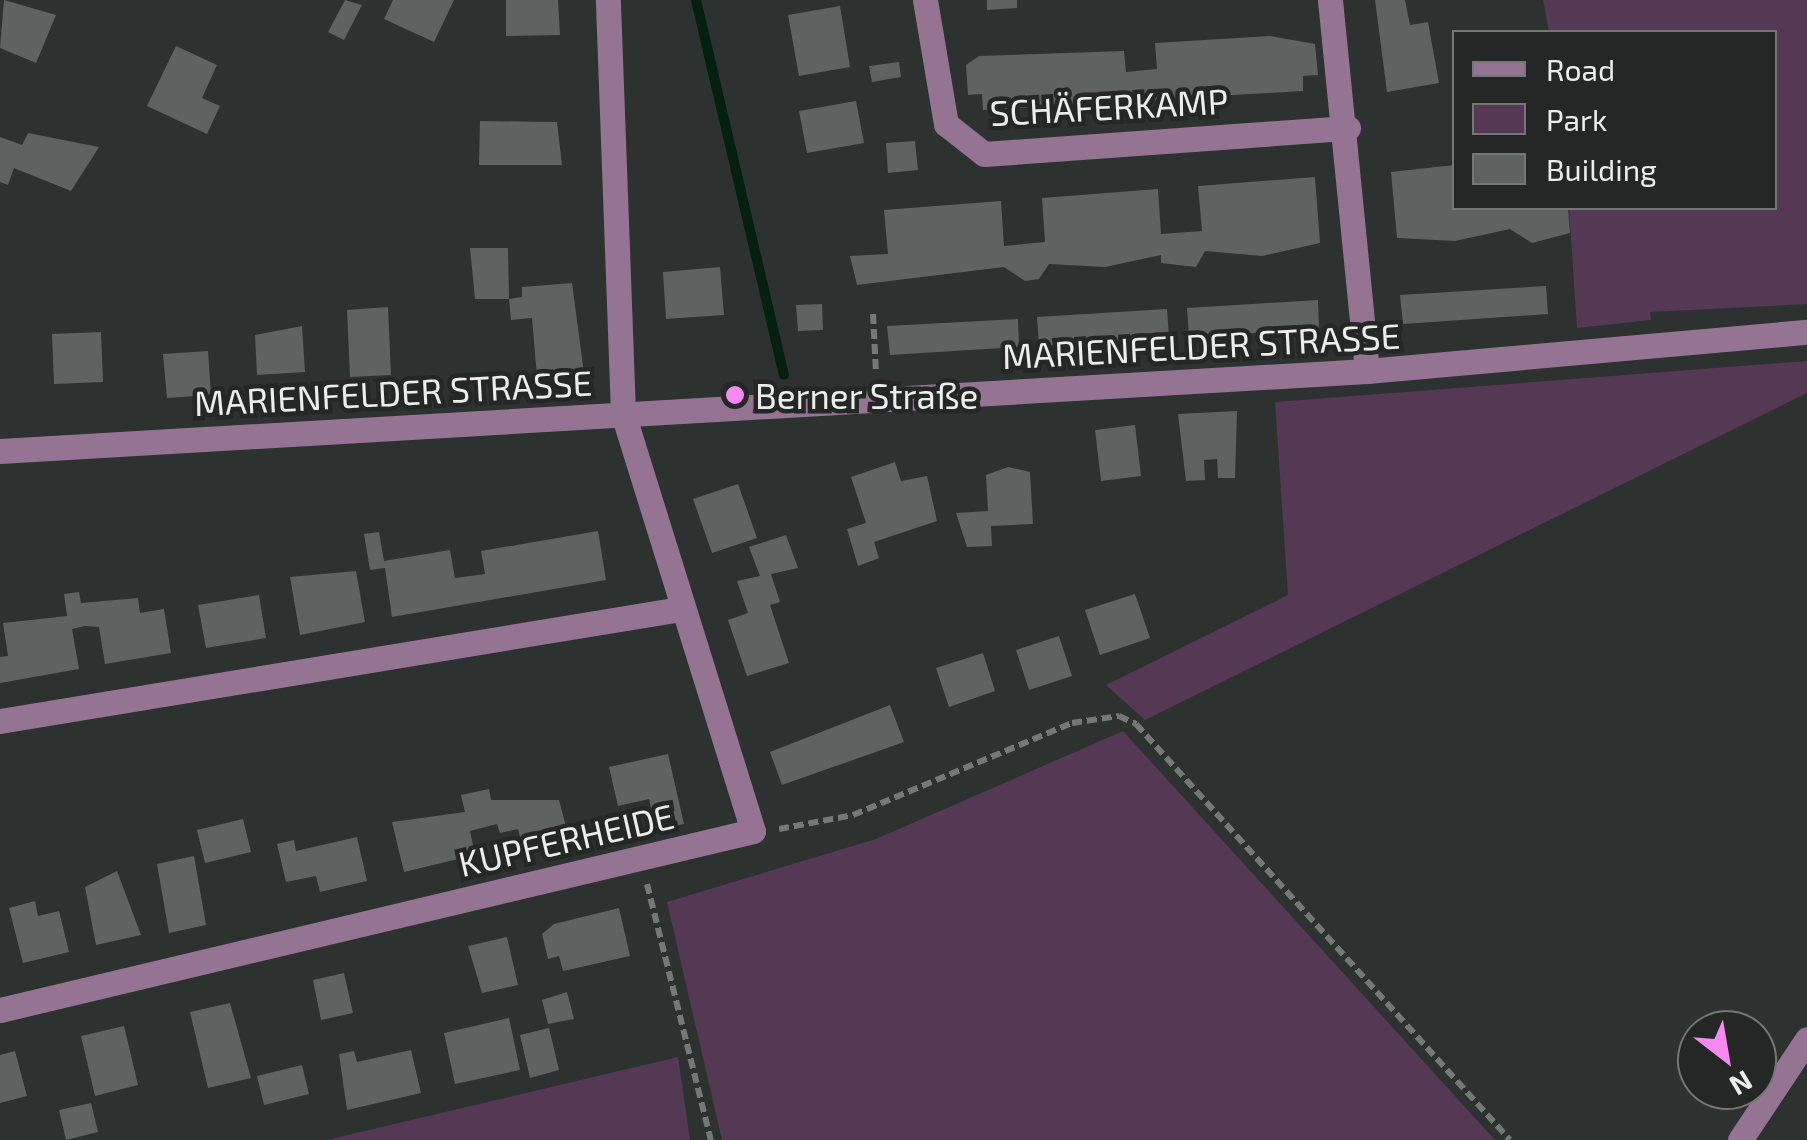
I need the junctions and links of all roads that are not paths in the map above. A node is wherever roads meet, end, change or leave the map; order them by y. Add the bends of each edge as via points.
1 (608, 0) edge
2 (925, 0) edge
3 (1330, 0) edge
4 (1348, 128) junction
5 (1807, 332) edge
6 (1366, 371) junction
7 (623, 413) junction
8 (0, 450) edge
9 (680, 609) junction
10 (0, 720) edge
11 (0, 1010) edge
12 (1807, 1040) edge
13 (1740, 1140) edge

1 - 7 street
2 - 4 street, SCHÄFERKAMP via 946,124 984,154
3 - 4 street
4 - 6 street
5 - 6 street, MARIENFELDER STRASSE
6 - 7 street, MARIENFELDER STRASSE
7 - 8 street, MARIENFELDER STRASSE
7 - 9 street
9 - 10 street
9 - 11 street, KUPFERHEIDE via 753,831
12 - 13 street

